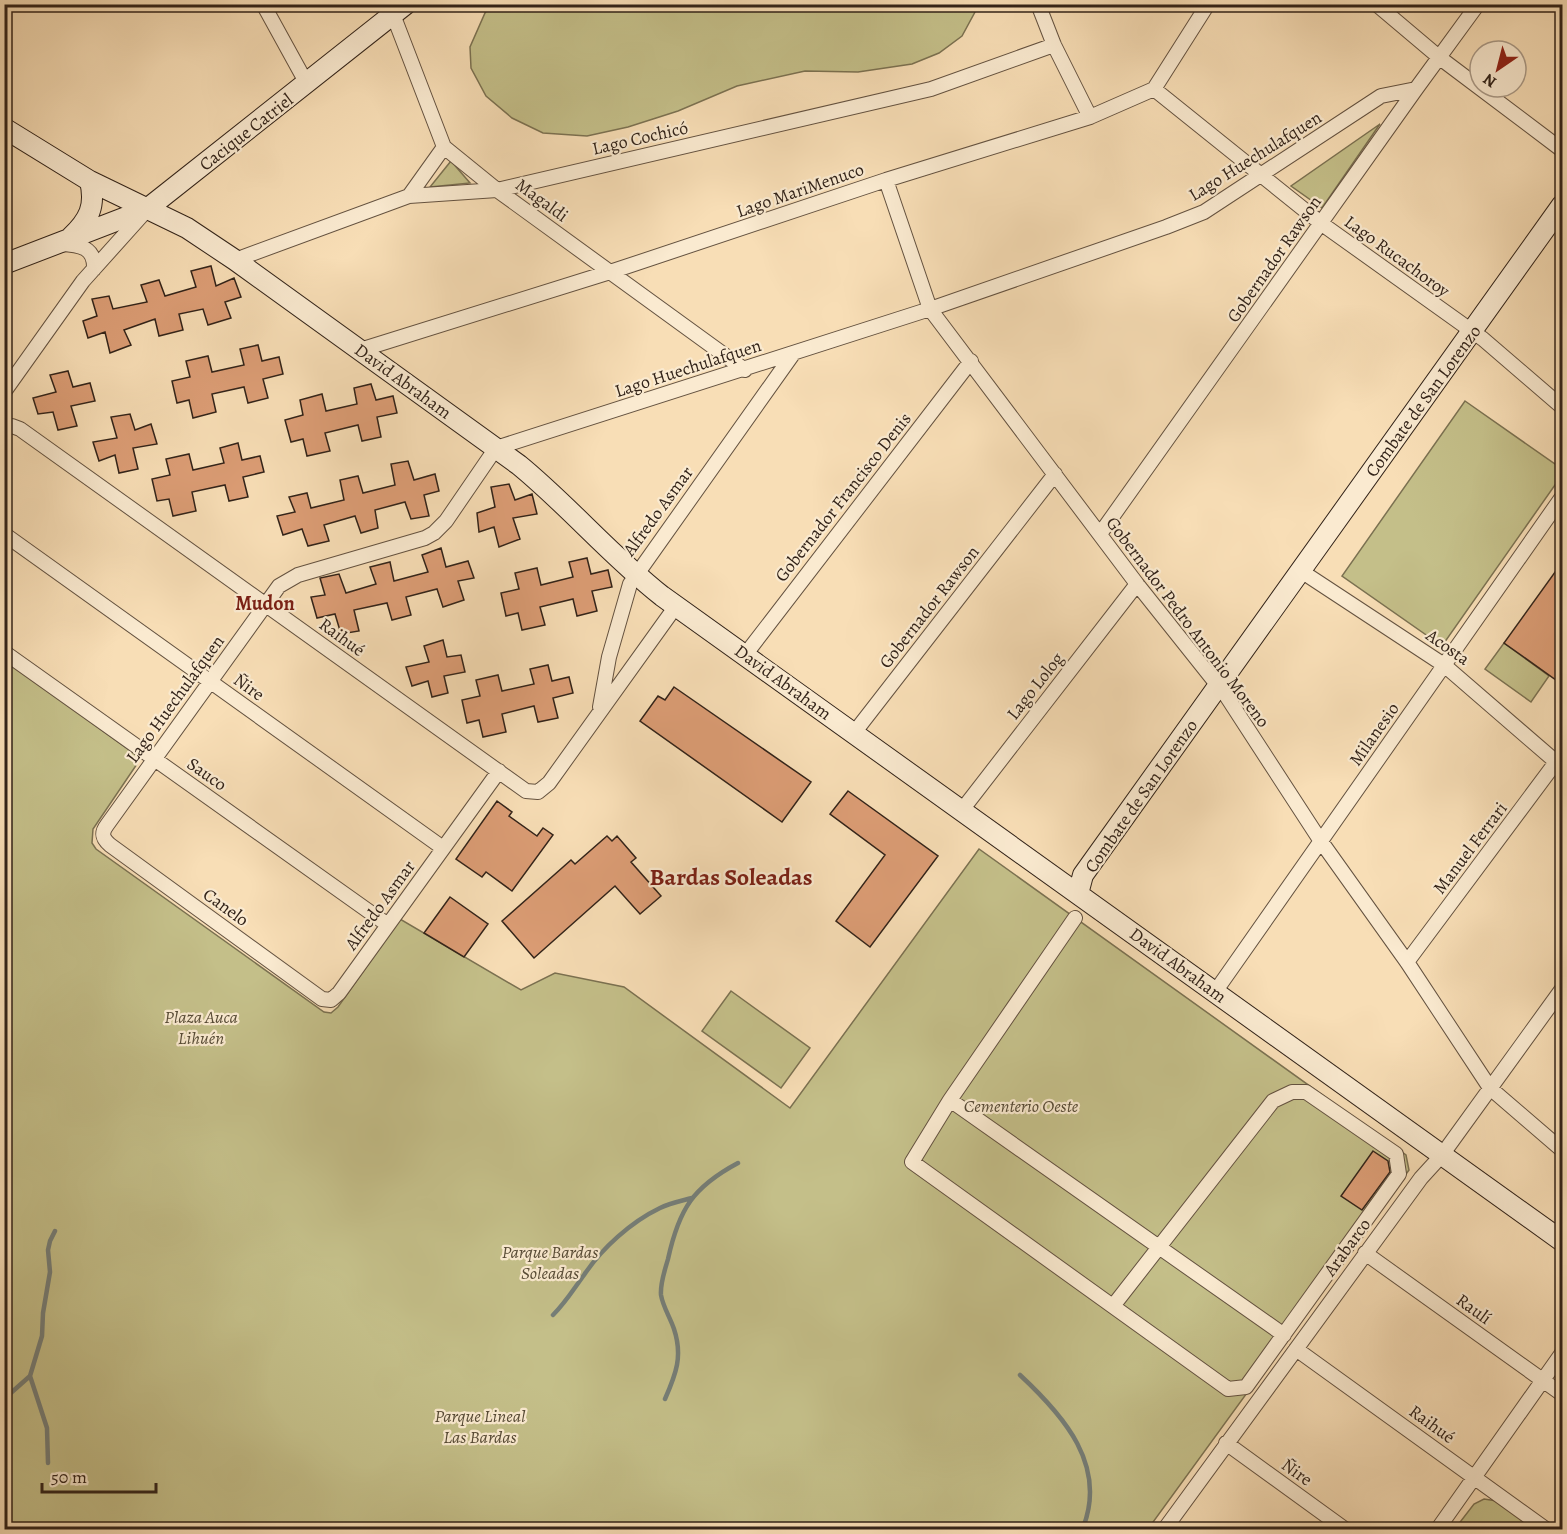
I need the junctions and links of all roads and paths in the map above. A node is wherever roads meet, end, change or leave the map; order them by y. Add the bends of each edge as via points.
1 (263, 4) edge
2 (1038, 4) edge
3 (1208, 4) edge
4 (1376, 4) edge
5 (1478, 4) edge
6 (397, 8) edge
7 (1054, 45) junction
8 (1440, 58) junction
9 (307, 84) junction
10 (1154, 89) junction
11 (1416, 89) junction
12 (1090, 117) junction
13 (4, 128) edge
14 (444, 147) junction
15 (1563, 150) edge
16 (1262, 174) junction
17 (886, 180) junction
18 (90, 182) junction
19 (497, 190) junction
20 (409, 196) junction
21 (1563, 205) edge
22 (147, 209) junction
23 (1322, 224) junction
24 (1563, 228) edge
25 (64, 242) junction
26 (235, 260) junction
27 (4, 264) edge
28 (94, 268) junction
29 (610, 272) junction
30 (930, 309) junction
31 (1478, 336) junction
32 (360, 350) junction
33 (793, 354) junction
34 (971, 361) junction
35 (745, 370) junction
36 (4, 392) edge
37 (1563, 407) edge
38 (6, 426) edge
39 (496, 448) junction
40 (1055, 474) junction
41 (1563, 497) edge
42 (4, 534) edge
43 (1100, 534) junction
44 (635, 574) junction
45 (1307, 575) junction
46 (1137, 584) junction
47 (264, 604) junction
48 (676, 606) junction
49 (4, 652) edge
50 (745, 655) junction
51 (1444, 665) junction
52 (209, 681) junction
53 (1223, 692) junction
54 (600, 710) junction
55 (854, 733) junction
56 (154, 758) junction
57 (1561, 761) edge
58 (499, 771) junction
59 (538, 792) joint
60 (962, 810) junction
61 (103, 837) joint
62 (1320, 840) junction
63 (443, 848) junction
64 (1078, 894) junction
65 (1075, 918) dead end
66 (388, 925) junction
67 (1407, 962) junction
68 (1563, 989) edge
69 (1215, 992) junction
70 (331, 1000) joint
71 (1491, 1088) junction
72 (950, 1100) junction
73 (1563, 1150) edge
74 (1442, 1155) junction
75 (1563, 1241) edge
76 (1159, 1247) junction
77 (1365, 1253) junction
78 (1113, 1306) junction
79 (1284, 1335) junction
80 (1296, 1349) junction
81 (1563, 1353) edge
82 (1543, 1380) junction
83 (1563, 1394) edge
84 (1226, 1443) junction
85 (1474, 1477) junction
86 (1164, 1530) edge
87 (1346, 1530) edge
88 (1437, 1530) edge
89 (1547, 1530) edge

1 - 9 street
2 - 7 street
3 - 10 street
4 - 8 street
5 - 8 street, Gobernador Rawson
6 - 9 main road, Cacique Catriel
6 - 14 street
7 - 12 street
7 - 19 street, Lago Cochicó via 931,89
8 - 11 street, Gobernador Rawson
8 - 15 street
9 - 22 main road, Cacique Catriel
10 - 12 street, Lago MariMenuco
10 - 16 street, Lago Rucachoroy
11 - 16 street, Lago Huechulafquen via 1381,96
11 - 23 street, Gobernador Rawson
12 - 17 street, Lago MariMenuco
13 - 18 main road, David Abraham
14 - 19 street, Magaldi
14 - 20 street
16 - 23 street, Lago Rucachoroy
16 - 30 street, Lago Huechulafquen via 1204,212
17 - 29 street, Lago MariMenuco
17 - 30 street, Gobernador Pedro Antonio Moreno
18 - 22 main road, David Abraham
18 - 25 main road via 92,208 83,224
19 - 20 street, Lago Cochicó
19 - 29 street, Magaldi
20 - 26 street, Lago Cochicó
21 - 31 main road, Combate de San Lorenzo
22 - 25 main road
22 - 26 main road, David Abraham via 187,228
22 - 28 street, Cacique Catriel
23 - 31 street, Lago Rucachoroy
23 - 43 street, Gobernador Rawson
24 - 31 main road, Combate de San Lorenzo
25 - 27 main road
25 - 28 street via 91,252
26 - 32 main road, David Abraham
28 - 36 street, Cacique Catriel
29 - 32 street, Lago MariMenuco
29 - 35 street, Magaldi
30 - 33 street, Lago Huechulafquen
30 - 34 street, Gobernador Pedro Antonio Moreno
31 - 37 street, Lago Rucachoroy
31 - 45 main road, Combate de San Lorenzo
32 - 39 main road, David Abraham
33 - 35 street, Lago Huechulafquen
33 - 44 street, Alfredo Asmar
34 - 40 street, Gobernador Pedro Antonio Moreno
34 - 50 street, Gobernador Francisco Denis
35 - 39 street, Lago Huechulafquen
38 - 47 street, Raihué via 20,429
39 - 44 main road, David Abraham via 549,491
39 - 47 street, Lago Huechulafquen via 434,533 298,575 279,586
40 - 43 street, Gobernador Pedro Antonio Moreno
40 - 55 street, Gobernador Rawson
41 - 51 street, Milanesio
42 - 52 street, Ñire
43 - 46 street, Gobernador Pedro Antonio Moreno
44 - 48 main road, David Abraham
44 - 54 street, Alfredo Asmar via 627,590 606,670
45 - 51 street, Acosta
45 - 53 main road, Combate de San Lorenzo
46 - 53 street, Gobernador Pedro Antonio Moreno
46 - 60 street, Lago Lolog
47 - 52 street, Lago Huechulafquen
47 - 58 street, Raihué
48 - 50 main road, David Abraham
48 - 54 street, Alfredo Asmar
49 - 56 street, Sauco
50 - 55 main road, David Abraham
51 - 57 street, Acosta
51 - 62 street, Milanesio
52 - 56 street, Lago Huechulafquen
52 - 63 street, Ñire
53 - 62 street, Gobernador Pedro Antonio Moreno
53 - 64 main road, Combate de San Lorenzo via 1083,876
54 - 59 street, Alfredo Asmar via 549,783
55 - 60 main road, David Abraham
56 - 61 street, Lago Huechulafquen via 104,829
56 - 66 street, Sauco
57 - 67 street, Manuel Ferrari
58 - 59 street, Raihué via 526,791
58 - 63 street, Alfredo Asmar
60 - 64 main road, David Abraham
61 - 70 street, Canelo via 322,999
62 - 67 street, Gobernador Pedro Antonio Moreno
62 - 69 street, Milanesio
63 - 66 street, Alfredo Asmar
64 - 69 main road, David Abraham
65 - 72 street
66 - 70 street, Alfredo Asmar
67 - 71 street, Gobernador Pedro Antonio Moreno
68 - 71 street, Arabarco
69 - 74 main road, David Abraham
71 - 73 street, Gobernador Pedro Antonio Moreno
71 - 74 street, Arabarco
72 - 76 street
72 - 78 street via 912,1162
74 - 75 main road, David Abraham
74 - 77 street, Arabarco
76 - 78 street
76 - 79 street
76 - 79 street via 1273,1101 1292,1092 1306,1092 1396,1154 1399,1174
77 - 80 street, Arabarco
77 - 82 street, Raulí
78 - 79 street via 1228,1389 1246,1388
80 - 84 street, Arabarco
80 - 85 street, Raihué
81 - 82 street
82 - 83 street, Raulí
82 - 85 street
84 - 86 street, Arabarco
84 - 87 street, Ñire
85 - 88 street
85 - 89 street, Raihué

